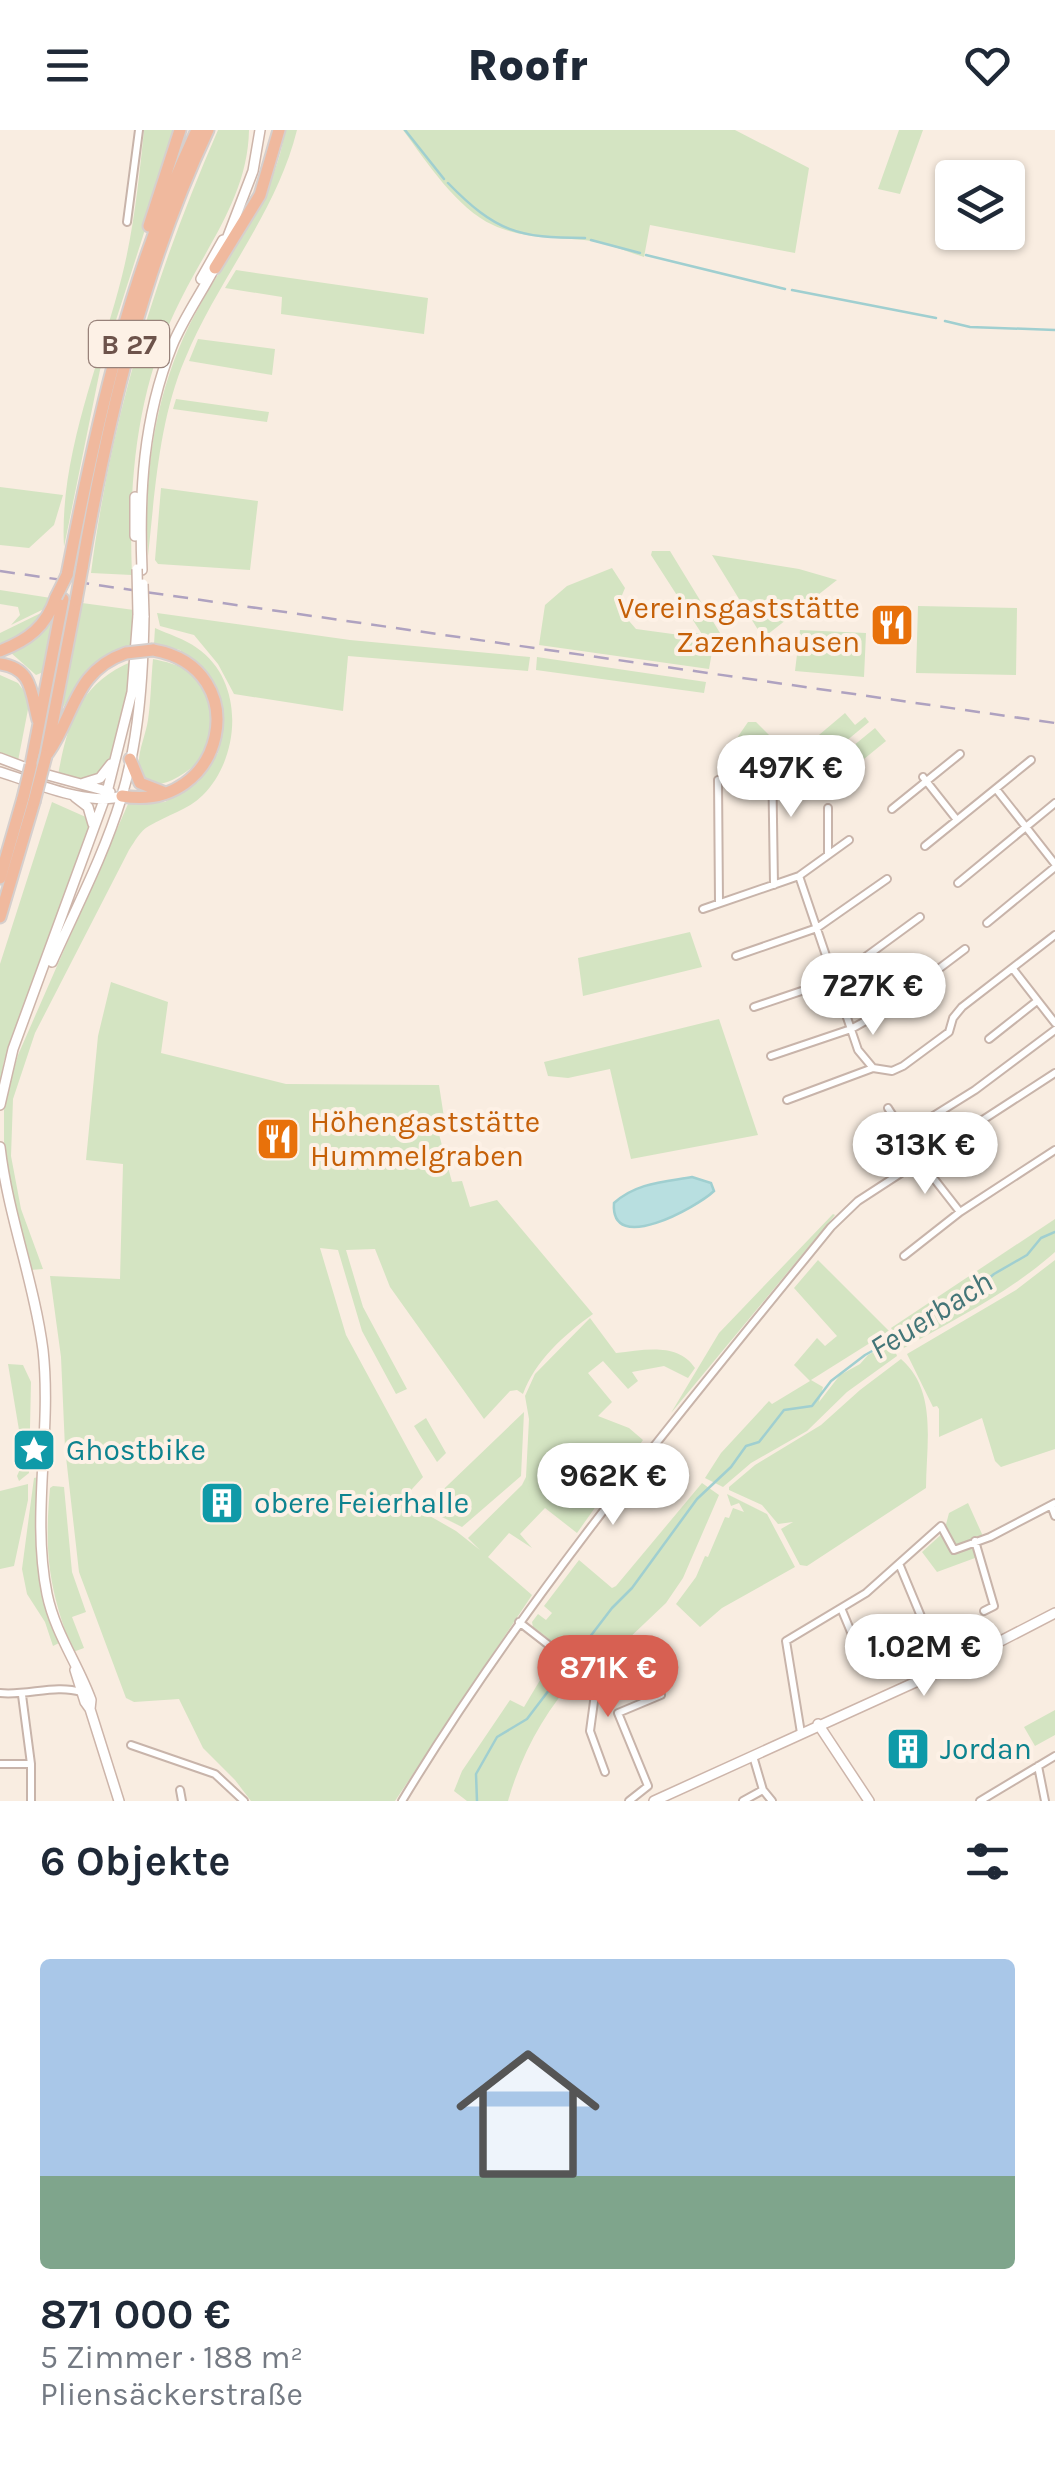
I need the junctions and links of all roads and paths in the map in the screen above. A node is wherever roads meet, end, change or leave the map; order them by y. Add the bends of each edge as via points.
1 (139, 130) edge
2 (180, 130) edge
3 (197, 130) edge
4 (208, 130) edge
5 (260, 130) edge
6 (279, 130) edge
7 (235, 220) junction
8 (127, 222) dead end
9 (214, 268) junction
10 (137, 278) junction
11 (73, 570) junction
12 (140, 570) junction
13 (65, 599) junction
14 (141, 616) junction
15 (0, 650) edge
16 (0, 664) edge
17 (40, 726) junction
18 (40, 754) junction
19 (960, 754) dead end
20 (772, 756) dead end
21 (0, 758) edge
22 (116, 758) junction
23 (130, 758) junction
24 (1031, 760) dead end
25 (0, 772) edge
26 (924, 779) junction
27 (718, 780) dead end
28 (81, 784) junction
29 (996, 789) junction
30 (68, 793) junction
31 (168, 793) junction
32 (106, 796) junction
33 (122, 796) junction
34 (28, 800) junction
35 (1055, 804) edge
36 (828, 808) dead end
37 (892, 808) dead end
38 (958, 820) junction
39 (1026, 827) junction
40 (93, 831) junction
41 (849, 840) dead end
42 (925, 846) dead end
43 (828, 856) junction
44 (1055, 865) edge
45 (799, 876) junction
46 (0, 878) edge
47 (887, 879) dead end
48 (958, 883) dead end
49 (774, 885) junction
50 (719, 904) junction
51 (703, 909) dead end
52 (920, 917) dead end
53 (0, 918) edge
54 (987, 923) dead end
55 (817, 928) junction
56 (1055, 936) edge
57 (1046, 942) junction
58 (965, 949) dead end
59 (1055, 953) edge
60 (736, 956) dead end
61 (1013, 969) junction
62 (834, 980) junction
63 (1037, 1001) junction
64 (754, 1007) dead end
65 (1055, 1026) edge
66 (22, 1028) junction
67 (851, 1029) junction
68 (989, 1039) dead end
69 (771, 1056) dead end
70 (873, 1068) junction
71 (1055, 1073) edge
72 (787, 1100) dead end
73 (0, 1105) edge
74 (888, 1108) dead end
75 (906, 1133) junction
76 (0, 1148) edge
77 (1055, 1150) edge
78 (921, 1160) junction
79 (960, 1212) junction
80 (904, 1256) dead end
81 (1053, 1504) edge
82 (1055, 1516) edge
83 (974, 1541) junction
84 (900, 1566) junction
85 (842, 1608) junction
86 (984, 1610) dead end
87 (1055, 1613) edge
88 (519, 1622) junction
89 (930, 1638) dead end
90 (75, 1668) junction
91 (866, 1668) dead end
92 (74, 1690) junction
93 (0, 1692) edge
94 (22, 1695) junction
95 (661, 1696) dead end
96 (90, 1709) junction
97 (818, 1724) junction
98 (800, 1733) junction
99 (130, 1745) dead end
100 (752, 1755) junction
101 (1055, 1756) edge
102 (0, 1764) edge
103 (31, 1764) junction
104 (1038, 1766) junction
105 (605, 1772) dead end
106 (180, 1790) dead end
107 (764, 1790) junction
108 (31, 1801) edge
109 (119, 1801) edge
110 (182, 1801) edge
111 (244, 1801) edge
112 (402, 1801) edge
113 (629, 1801) edge
114 (654, 1801) edge
115 (743, 1801) edge
116 (772, 1801) edge
117 (869, 1801) edge
118 (980, 1801) edge
119 (1046, 1801) edge

1 - 8 street
2 - 10 highway, B 27
3 - 10 highway, B 27
4 - 11 highway, B 27 via 137,317
5 - 7 main road
6 - 9 highway via 260,195
7 - 9 main road
7 - 12 main road via 169,342 145,416 136,481
9 - 12 main road via 172,345 153,404 141,489
10 - 11 highway, B 27 via 101,403
11 - 13 highway, B 27, bridge
12 - 14 main road, bridge
13 - 15 highway, B 27 via 36,633
13 - 17 highway, B 27
13 - 18 highway, B 27
14 - 22 main road
14 - 23 main road via 142,681
16 - 17 highway, B 27 via 28,679
17 - 18 highway, B 27
18 - 31 highway, B 27, bridge via 58,740 70,707 106,662 126,653 167,652 190,664 217,712 207,761
18 - 34 highway, B 27, bridge
19 - 26 street
20 - 49 street
21 - 28 main road
22 - 28 main road via 100,778
22 - 32 main road
23 - 31 highway via 140,784
23 - 33 main road
24 - 29 street
25 - 30 main road
26 - 37 street
26 - 38 street
27 - 50 street
28 - 32 main road
29 - 38 street
29 - 39 street
30 - 32 main road
30 - 40 main road via 88,807
31 - 33 highway
32 - 33 main road
32 - 40 main road
33 - 66 main road
34 - 46 highway, B 27
34 - 53 highway, B 27
35 - 39 street
36 - 43 street
38 - 42 street
39 - 44 street
39 - 48 street
40 - 66 main road
41 - 43 street
43 - 45 street
44 - 54 street
45 - 49 street
45 - 55 street
47 - 55 street
49 - 50 street
50 - 51 street
52 - 62 street
55 - 60 street
55 - 62 street
56 - 57 street
57 - 59 street
57 - 61 street
58 - 67 street
61 - 63 street
61 - 70 street via 904,1066
62 - 64 street
62 - 67 street
63 - 65 street
63 - 68 street
65 - 75 street
66 - 73 main road
67 - 69 street
67 - 70 street
70 - 72 street
71 - 78 street
74 - 75 street
75 - 78 street
76 - 90 main road via 46,1375 44,1572
77 - 79 street
78 - 79 street
78 - 88 street via 852,1205 831,1227 655,1441
79 - 80 street
81 - 82 street
81 - 83 street
83 - 84 street via 954,1550 941,1526
83 - 86 street via 994,1606
84 - 85 street
84 - 89 street
85 - 91 street
85 - 98 street via 786,1641
87 - 97 main road
88 - 105 street via 586,1674 595,1694 590,1731
88 - 112 street
90 - 92 main road
90 - 96 main road
92 - 94 street
92 - 96 main road
93 - 94 street
94 - 103 street
95 - 113 street via 618,1713 648,1786
96 - 109 main road
97 - 98 main road
97 - 117 main road
98 - 100 main road
99 - 111 street via 215,1774
100 - 107 street
100 - 114 main road
101 - 104 street
102 - 103 street
103 - 108 street
104 - 118 street
104 - 119 street
106 - 110 street
107 - 115 street
107 - 116 street

